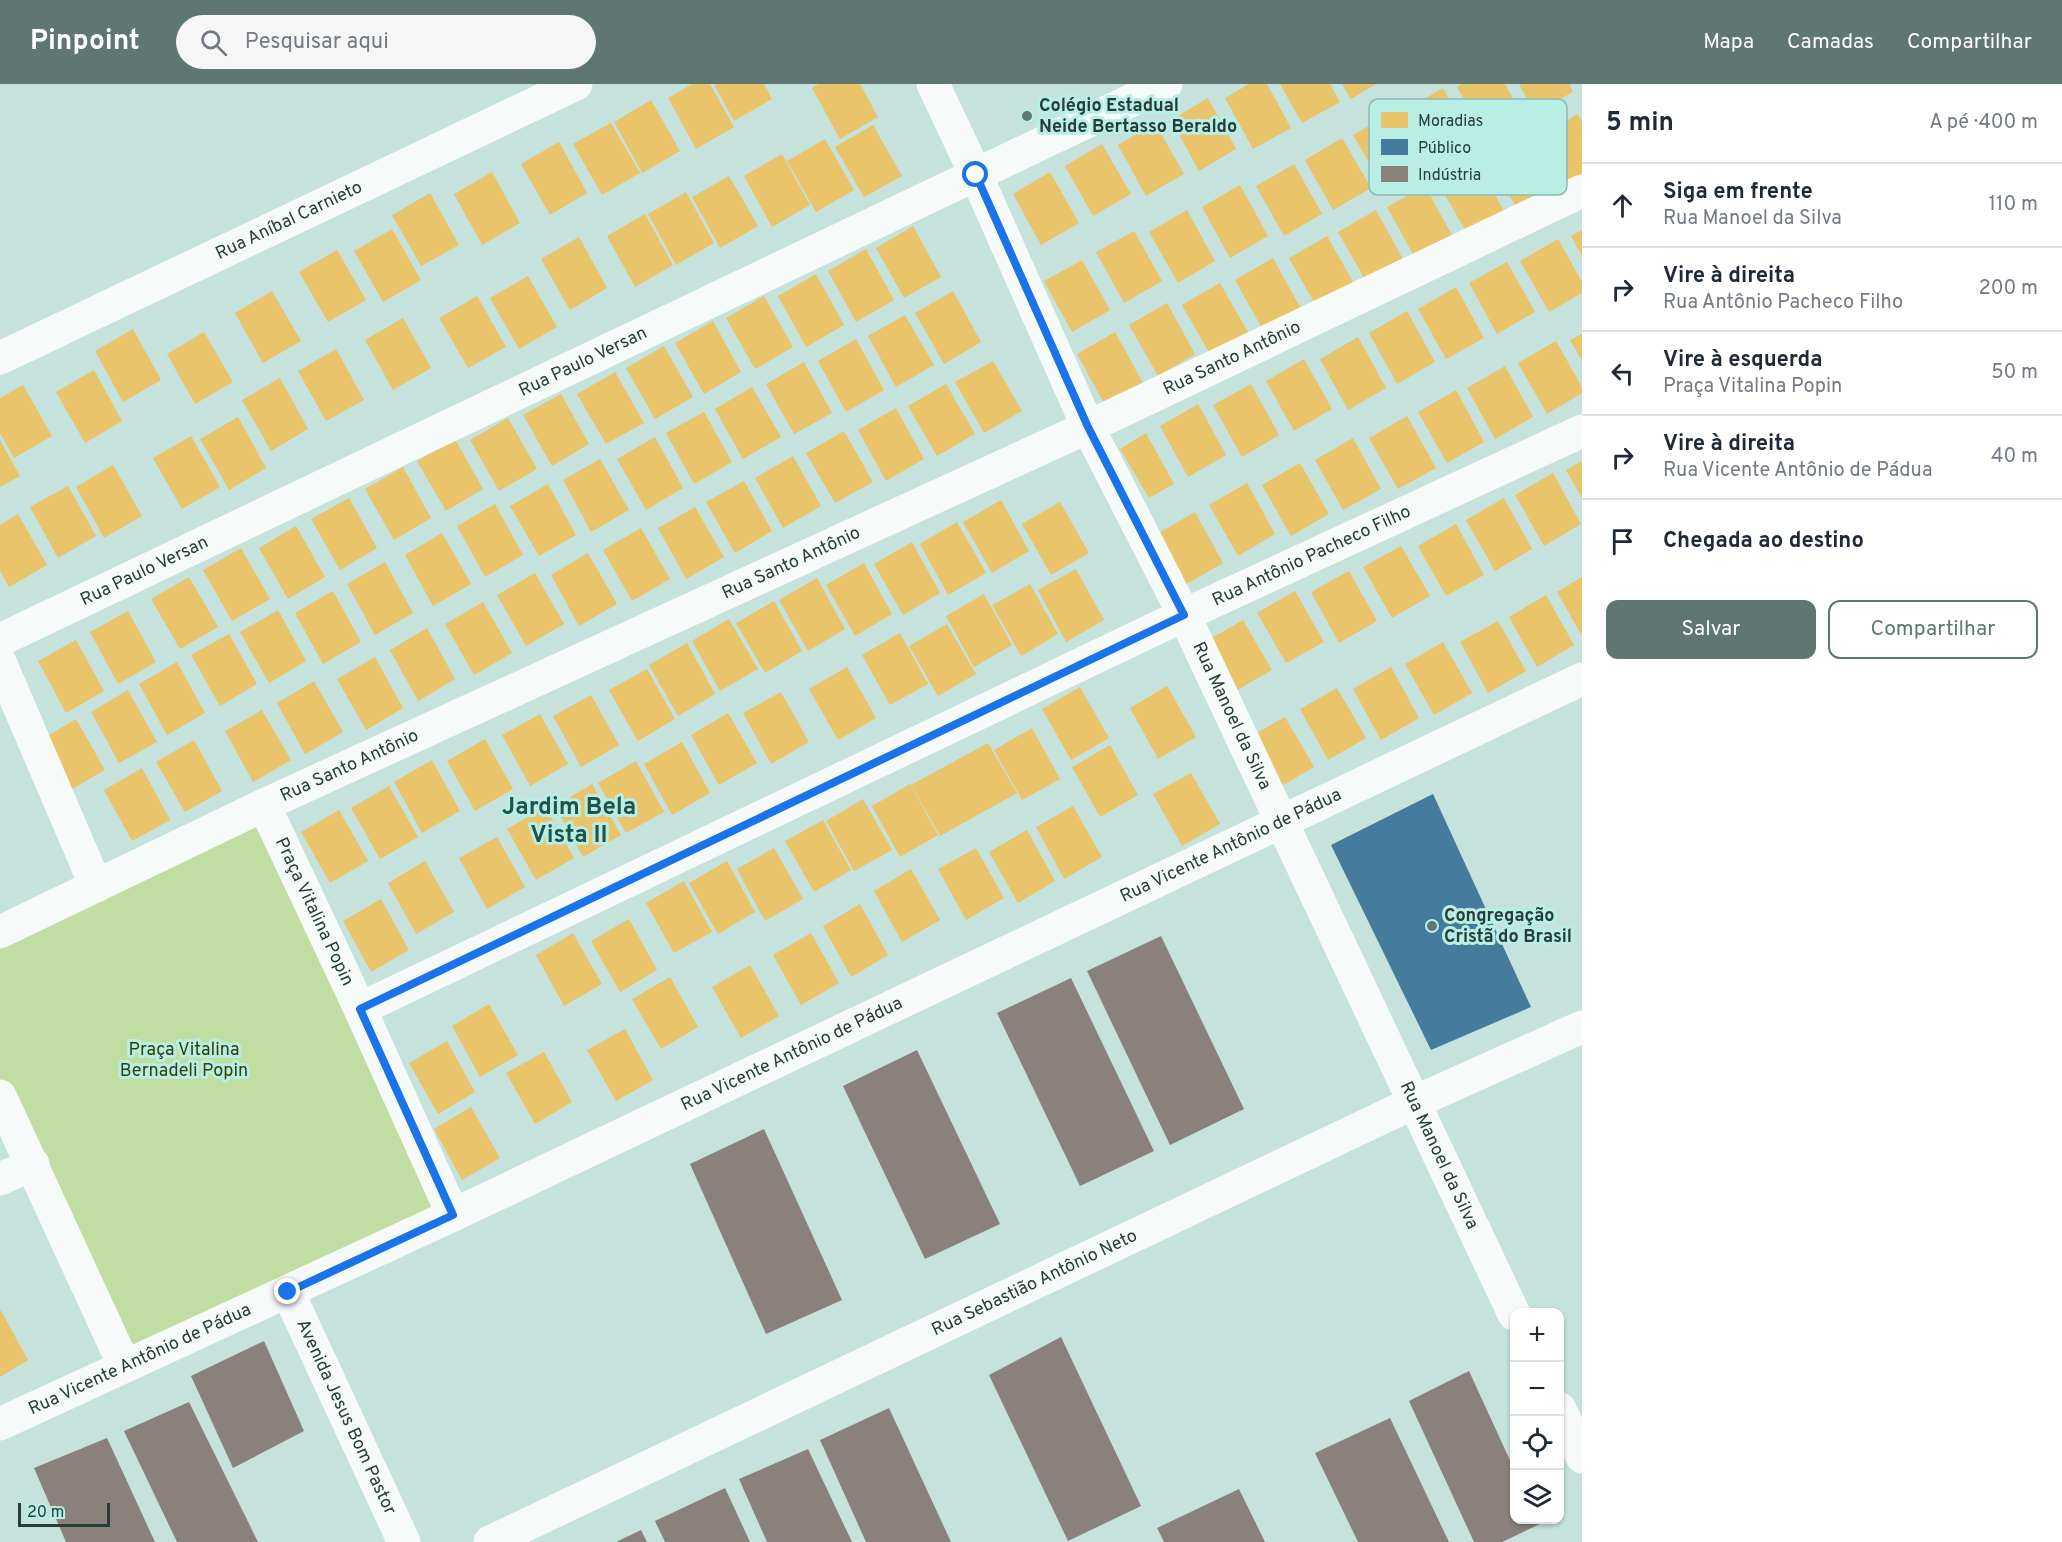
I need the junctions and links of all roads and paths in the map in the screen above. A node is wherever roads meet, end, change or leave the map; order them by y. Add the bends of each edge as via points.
1 (576, 84) edge
2 (933, 84) edge
3 (1166, 84) edge
4 (976, 175) junction
5 (1582, 191) edge
6 (0, 357) edge
7 (1088, 427) junction
8 (1582, 431) edge
9 (1184, 615) junction
10 (0, 640) edge
11 (0, 662) edge
12 (1582, 679) edge
13 (264, 805) junction
14 (1282, 823) junction
15 (96, 886) junction
16 (0, 932) edge
17 (360, 1009) junction
18 (1582, 1027) edge
19 (0, 1096) edge
20 (1415, 1102) junction
21 (33, 1164) junction
22 (0, 1179) edge
23 (453, 1215) junction
24 (288, 1292) junction
25 (1512, 1308) edge
26 (124, 1365) junction
27 (1563, 1416) edge
28 (0, 1424) edge
29 (1582, 1457) edge
30 (404, 1542) edge
31 (490, 1542) edge

1 - 6 street, Rua Aníbal Carnieto
2 - 4 street, Rua Manoel da Silva
3 - 4 street, Rua Paulo Versan
4 - 7 street, Rua Manoel da Silva
4 - 10 street, Rua Paulo Versan
5 - 7 street, Rua Santo Antônio
7 - 9 street, Rua Manoel da Silva
7 - 13 street, Rua Santo Antônio
8 - 9 street, Rua Antônio Pacheco Filho
9 - 14 street, Rua Manoel da Silva
9 - 17 street, Rua Antônio Pacheco Filho
11 - 15 street
12 - 14 street, Rua Vicente Antônio de Pádua
13 - 15 street, Rua Santo Antônio
13 - 17 street, Praça Vitalina Popin
14 - 20 street, Rua Manoel da Silva
14 - 23 street, Rua Vicente Antônio de Pádua
15 - 16 street, Rua Santo Antônio
17 - 23 street, Praça Vitalina Popin
18 - 20 street, Rua Sebastião Antônio Neto
19 - 21 street
20 - 25 street, Rua Manoel da Silva
20 - 31 street, Rua Sebastião Antônio Neto
21 - 22 street
21 - 26 street
23 - 24 street, Rua Vicente Antônio de Pádua
24 - 26 street, Rua Vicente Antônio de Pádua
24 - 30 street, Avenida Jesus Bom Pastor
26 - 28 street, Rua Vicente Antônio de Pádua
27 - 29 street

